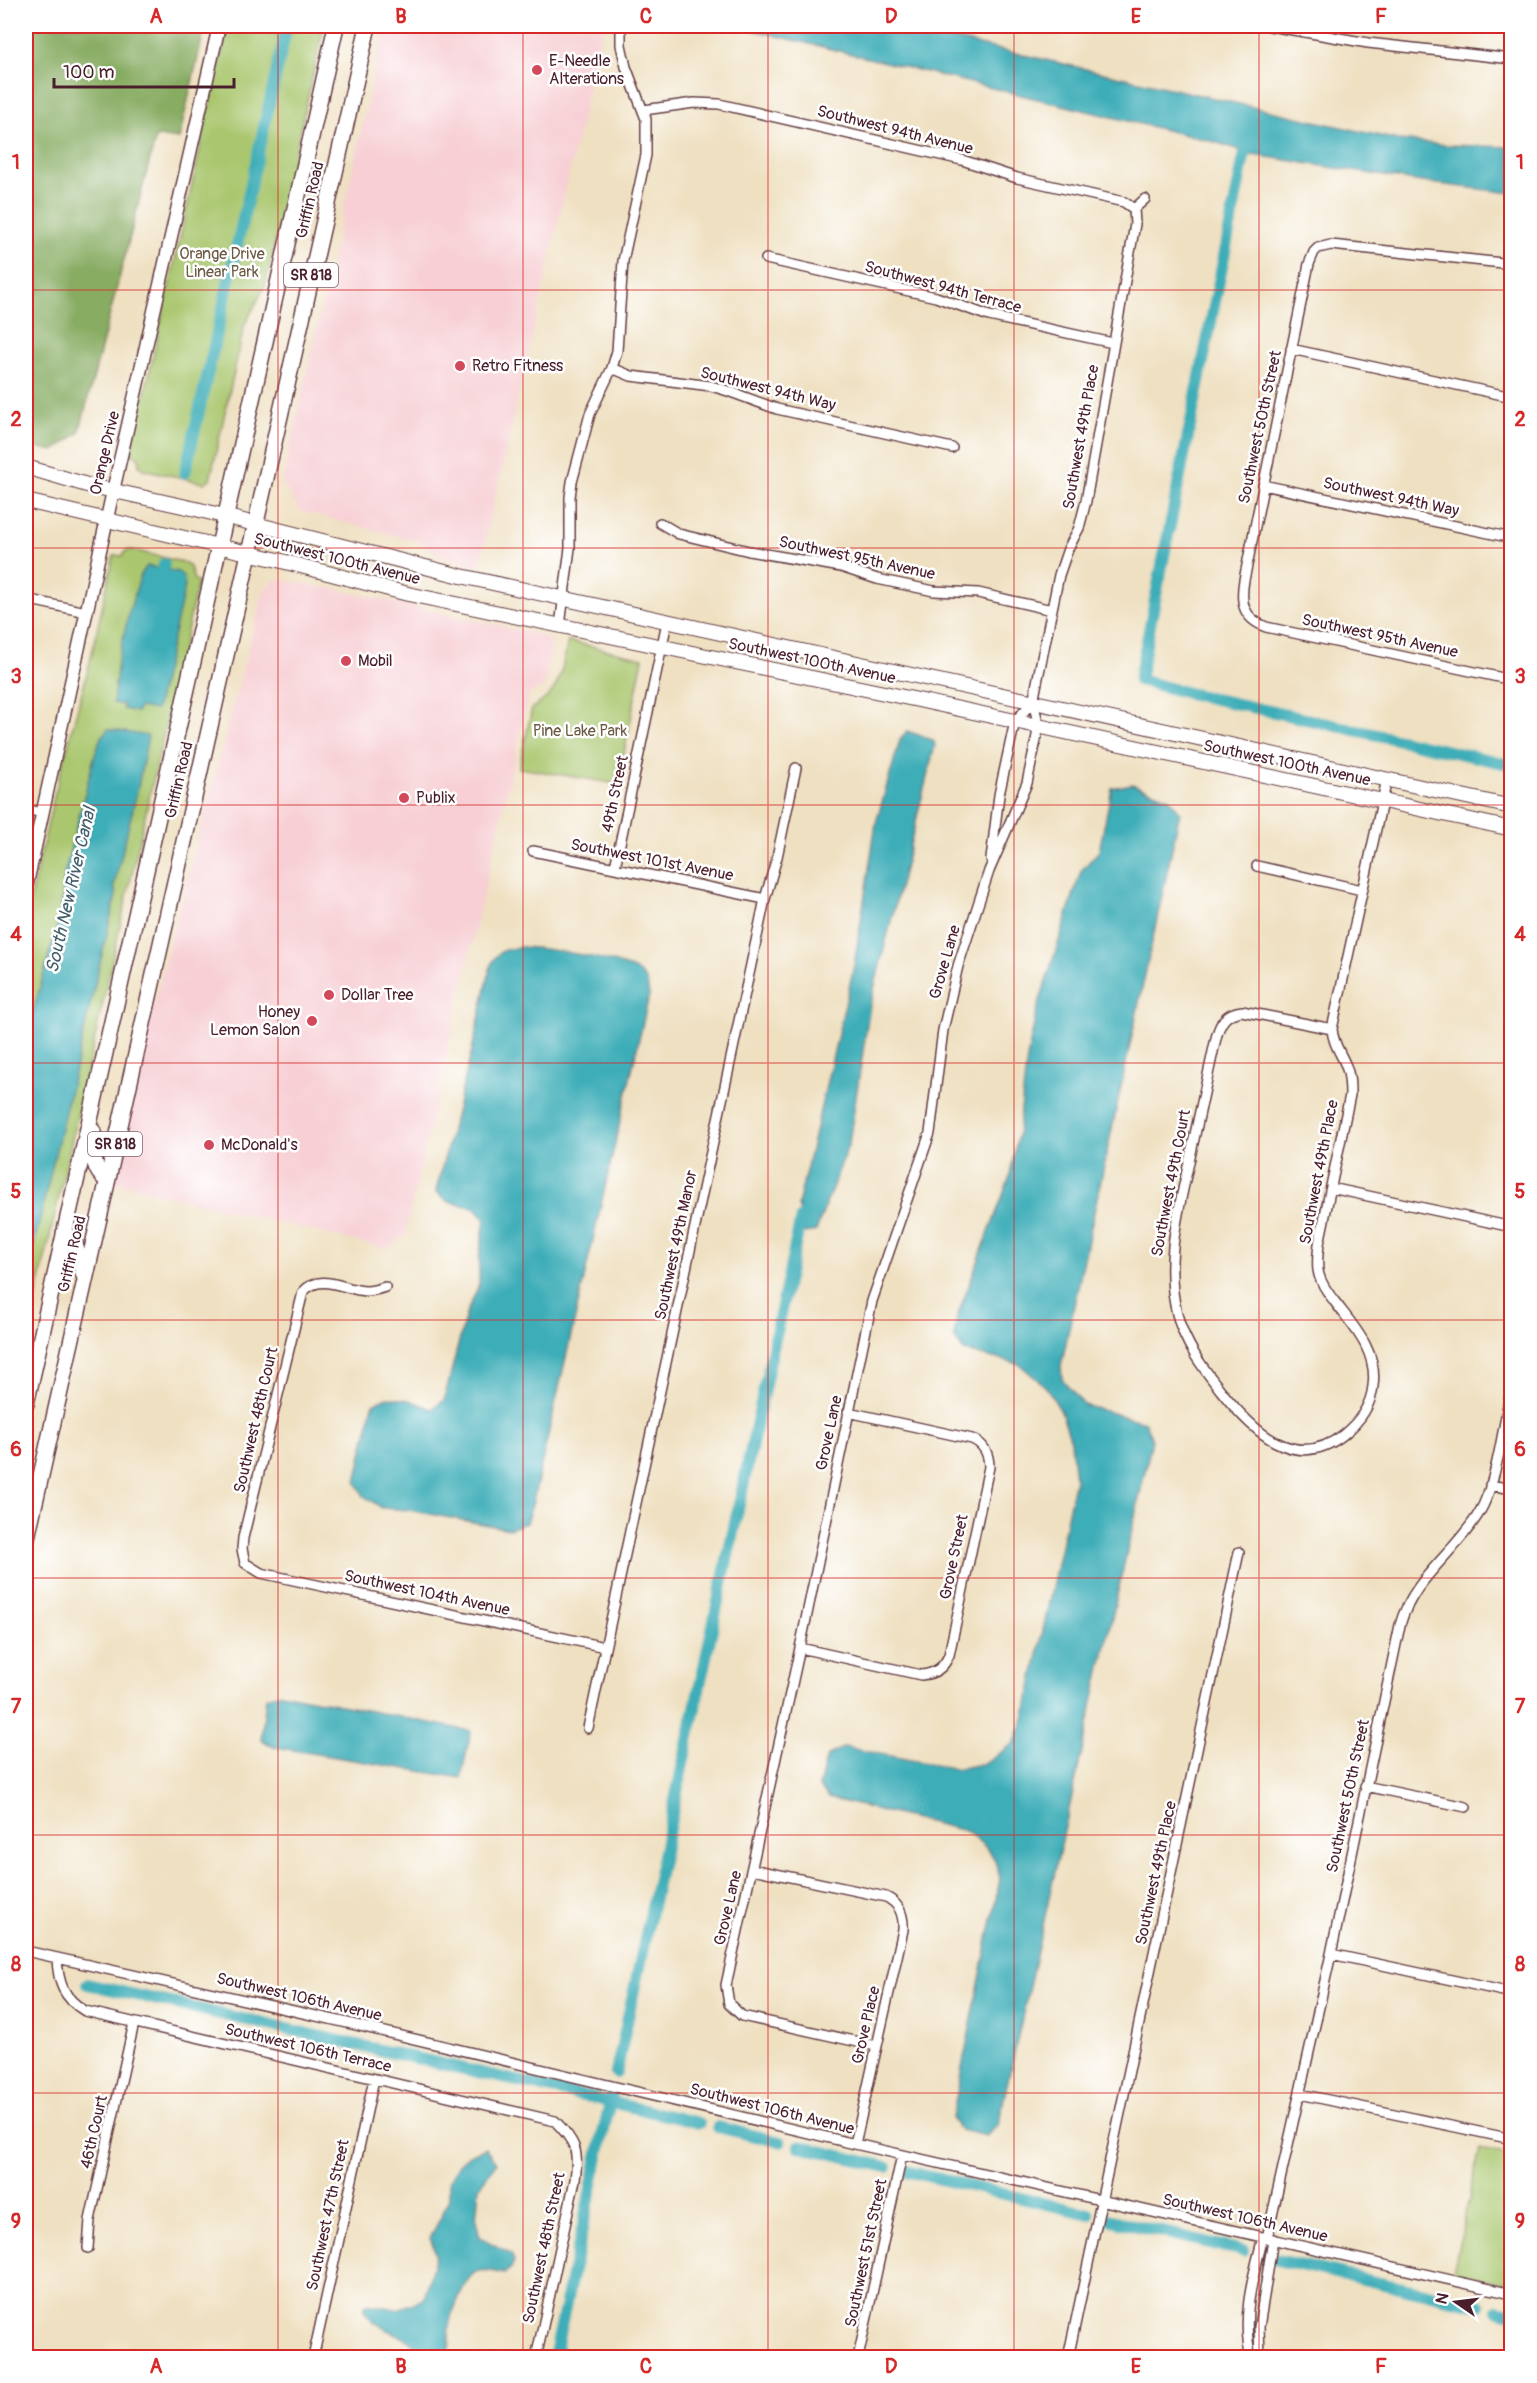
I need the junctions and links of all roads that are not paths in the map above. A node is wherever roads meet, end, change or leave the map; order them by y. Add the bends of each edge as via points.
1 (219, 26) edge
2 (336, 26) edge
3 (621, 26) edge
4 (1269, 26) edge
5 (366, 28) edge
6 (1512, 59) edge
7 (644, 110) junction
8 (1145, 199) dead end
9 (1134, 210) junction
10 (766, 259) dead end
11 (1512, 264) edge
12 (1113, 343) junction
13 (1291, 349) junction
14 (612, 368) junction
15 (1512, 397) edge
16 (952, 448) dead end
17 (26, 468) edge
18 (1263, 485) junction
19 (113, 491) junction
20 (26, 501) edge
21 (225, 517) junction
22 (106, 521) junction
23 (660, 523) dead end
24 (256, 525) junction
25 (1512, 538) edge
26 (219, 546) junction
27 (249, 553) junction
28 (26, 599) edge
29 (563, 599) junction
30 (1052, 610) junction
31 (86, 612) junction
32 (1246, 614) joint
33 (667, 622) junction
34 (560, 626) junction
35 (662, 647) junction
36 (1512, 680) edge
37 (1033, 702) junction
38 (1015, 721) junction
39 (1039, 726) junction
40 (796, 768) dead end
41 (1387, 779) junction
42 (1382, 801) junction
43 (1512, 807) edge
44 (26, 809) edge
45 (42, 813) junction
46 (1512, 830) edge
47 (533, 852) dead end
48 (1257, 866) dead end
49 (615, 867) junction
50 (989, 871) junction
51 (26, 888) edge
52 (1362, 890) junction
53 (765, 898) junction
54 (1332, 1029) junction
55 (92, 1113) junction
56 (107, 1180) junction
57 (1331, 1188) junction
58 (1512, 1227) edge
59 (64, 1233) junction
60 (85, 1279) junction
61 (385, 1287) dead end
62 (1512, 1385) edge
63 (26, 1404) edge
64 (848, 1412) junction
65 (1335, 1441) joint
66 (1491, 1485) junction
67 (1512, 1489) edge
68 (26, 1542) edge
69 (1239, 1552) dead end
70 (242, 1566) joint
71 (605, 1647) junction
72 (800, 1648) junction
73 (588, 1728) dead end
74 (1365, 1786) junction
75 (1466, 1807) dead end
76 (752, 1869) junction
77 (26, 1951) edge
78 (1331, 1954) junction
79 (57, 1958) junction
80 (1512, 1993) edge
81 (134, 2023) junction
82 (876, 2046) junction
83 (374, 2079) junction
84 (1300, 2094) junction
85 (1512, 2139) edge
86 (855, 2144) junction
87 (575, 2145) joint
88 (902, 2155) junction
89 (1102, 2201) junction
90 (1268, 2238) junction
91 (88, 2248) dead end
92 (1512, 2294) edge
93 (313, 2358) edge
94 (536, 2358) edge
95 (858, 2358) edge
96 (1068, 2358) edge
97 (1251, 2358) edge
98 (1260, 2358) edge

1 - 19 street, Orange Drive
2 - 21 main road, Griffin Road / SR 818
3 - 7 street via 623,56
4 - 6 street via 1368,43
5 - 24 main road, Griffin Road / SR 818
7 - 9 street, Southwest 94th Avenue via 719,104 962,160 1017,178 1124,202
7 - 14 street via 646,155 623,261 618,343
8 - 9 street
9 - 12 street, Southwest 49th Place
10 - 12 street, Southwest 94th Terrace via 936,297 989,316
11 - 13 street, Southwest 50th Street via 1338,246 1318,248 1309,264
12 - 30 street, Southwest 49th Place via 1083,517 1063,561
13 - 15 street
13 - 18 street, Southwest 50th Street
14 - 16 street, Southwest 94th Way via 631,376 711,386 777,409
14 - 29 street via 590,414 572,482 570,548
17 - 19 main road, Southwest 100th Avenue
18 - 25 street, Southwest 94th Way
18 - 32 street, Southwest 50th Street via 1242,591
19 - 21 main road, Southwest 100th Avenue
19 - 22 street, Orange Drive
20 - 22 main road, Southwest 100th Avenue
21 - 24 main road, Southwest 100th Avenue
21 - 26 main road, Griffin Road / SR 818
22 - 26 main road, Southwest 100th Avenue
22 - 31 street, Orange Drive
23 - 30 street, Southwest 95th Avenue via 679,534 841,567 877,579 934,591 978,593
24 - 27 main road, Griffin Road / SR 818
24 - 29 main road, Southwest 100th Avenue
26 - 27 main road, Southwest 100th Avenue
26 - 55 main road, Griffin Road / SR 818
27 - 34 main road, Southwest 100th Avenue via 408,594
27 - 56 main road, Griffin Road / SR 818
28 - 31 street
29 - 33 main road, Southwest 100th Avenue
29 - 34 street
30 - 37 street, Southwest 49th Place
31 - 45 street, Orange Drive
32 - 36 street, Southwest 95th Avenue via 1266,627
33 - 35 street, 49th Street
33 - 37 main road, Southwest 100th Avenue
34 - 35 main road, Southwest 100th Avenue
35 - 38 main road, Southwest 100th Avenue
35 - 49 street, 49th Street
37 - 38 street
37 - 39 street, Grove Lane
37 - 41 main road, Southwest 100th Avenue
38 - 39 main road, Southwest 100th Avenue
38 - 50 street, Grove Lane via 1002,777
39 - 42 main road, Southwest 100th Avenue
39 - 50 street, Grove Lane via 1027,783
40 - 53 street, Southwest 49th Manor
41 - 42 street
41 - 43 main road, Southwest 100th Avenue
42 - 46 main road, Southwest 100th Avenue
42 - 52 street
44 - 45 street
45 - 51 street, Orange Drive
47 - 49 street, Southwest 101st Avenue
48 - 52 street
49 - 53 street, Southwest 101st Avenue
50 - 64 street, Grove Lane via 950,999 924,1157 875,1291
52 - 54 street
53 - 71 street, Southwest 49th Manor
54 - 57 street, Southwest 49th Place via 1350,1080
54 - 65 street, Southwest 49th Court via 1251,1011 1234,1011 1224,1019 1216,1038 1175,1227 1171,1279 1178,1315 1191,1349 1245,1421 1266,1438 1295,1448
55 - 56 main road via 94,1167
55 - 59 main road, Griffin Road / SR 818
56 - 60 main road, Griffin Road / SR 818
57 - 58 street
57 - 65 street, Southwest 49th Place via 1319,1244 1319,1276 1365,1343 1374,1372 1364,1411
59 - 60 main road via 75,1244
59 - 63 main road, Griffin Road / SR 818
60 - 68 main road, Griffin Road / SR 818
61 - 70 street, Southwest 48th Court via 367,1291 314,1283 303,1292 243,1538
62 - 66 street, Southwest 50th Street
64 - 72 street, Grove Lane
64 - 72 street, Grove Street via 977,1441 984,1447 989,1467 945,1663 921,1675
66 - 67 street
66 - 74 street, Southwest 50th Street via 1477,1516 1406,1605
69 - 89 street, Southwest 49th Place
70 - 71 street, Southwest 104th Avenue
71 - 73 street, Southwest 49th Manor
72 - 76 street, Grove Lane
74 - 75 street
74 - 78 street, Southwest 50th Street
76 - 82 street, Grove Lane via 726,1985 732,2008 746,2018
76 - 82 street, Grove Place via 895,1902 902,1913 903,1930
77 - 79 street, Southwest 106th Avenue
78 - 80 street
78 - 84 street, Southwest 50th Street
79 - 81 street, Southwest 106th Terrace via 62,1989 76,2006
79 - 86 street, Southwest 106th Avenue
81 - 83 street, Southwest 106th Terrace
81 - 91 street, 46th Court via 90,2220
82 - 86 street, Grove Place
83 - 87 street, Southwest 106th Terrace via 555,2121
83 - 93 street, Southwest 47th Street
84 - 85 street
84 - 90 street, Southwest 50th Street
86 - 88 street, Southwest 106th Avenue
87 - 94 street, Southwest 48th Street via 575,2180
88 - 89 street, Southwest 106th Avenue
88 - 95 street, Southwest 51st Street
89 - 90 street, Southwest 106th Avenue
89 - 96 street, Southwest 49th Place
90 - 92 street, Southwest 106th Avenue
90 - 97 street, Southwest 50th Street via 1247,2308
90 - 98 street, Southwest 50th Street

